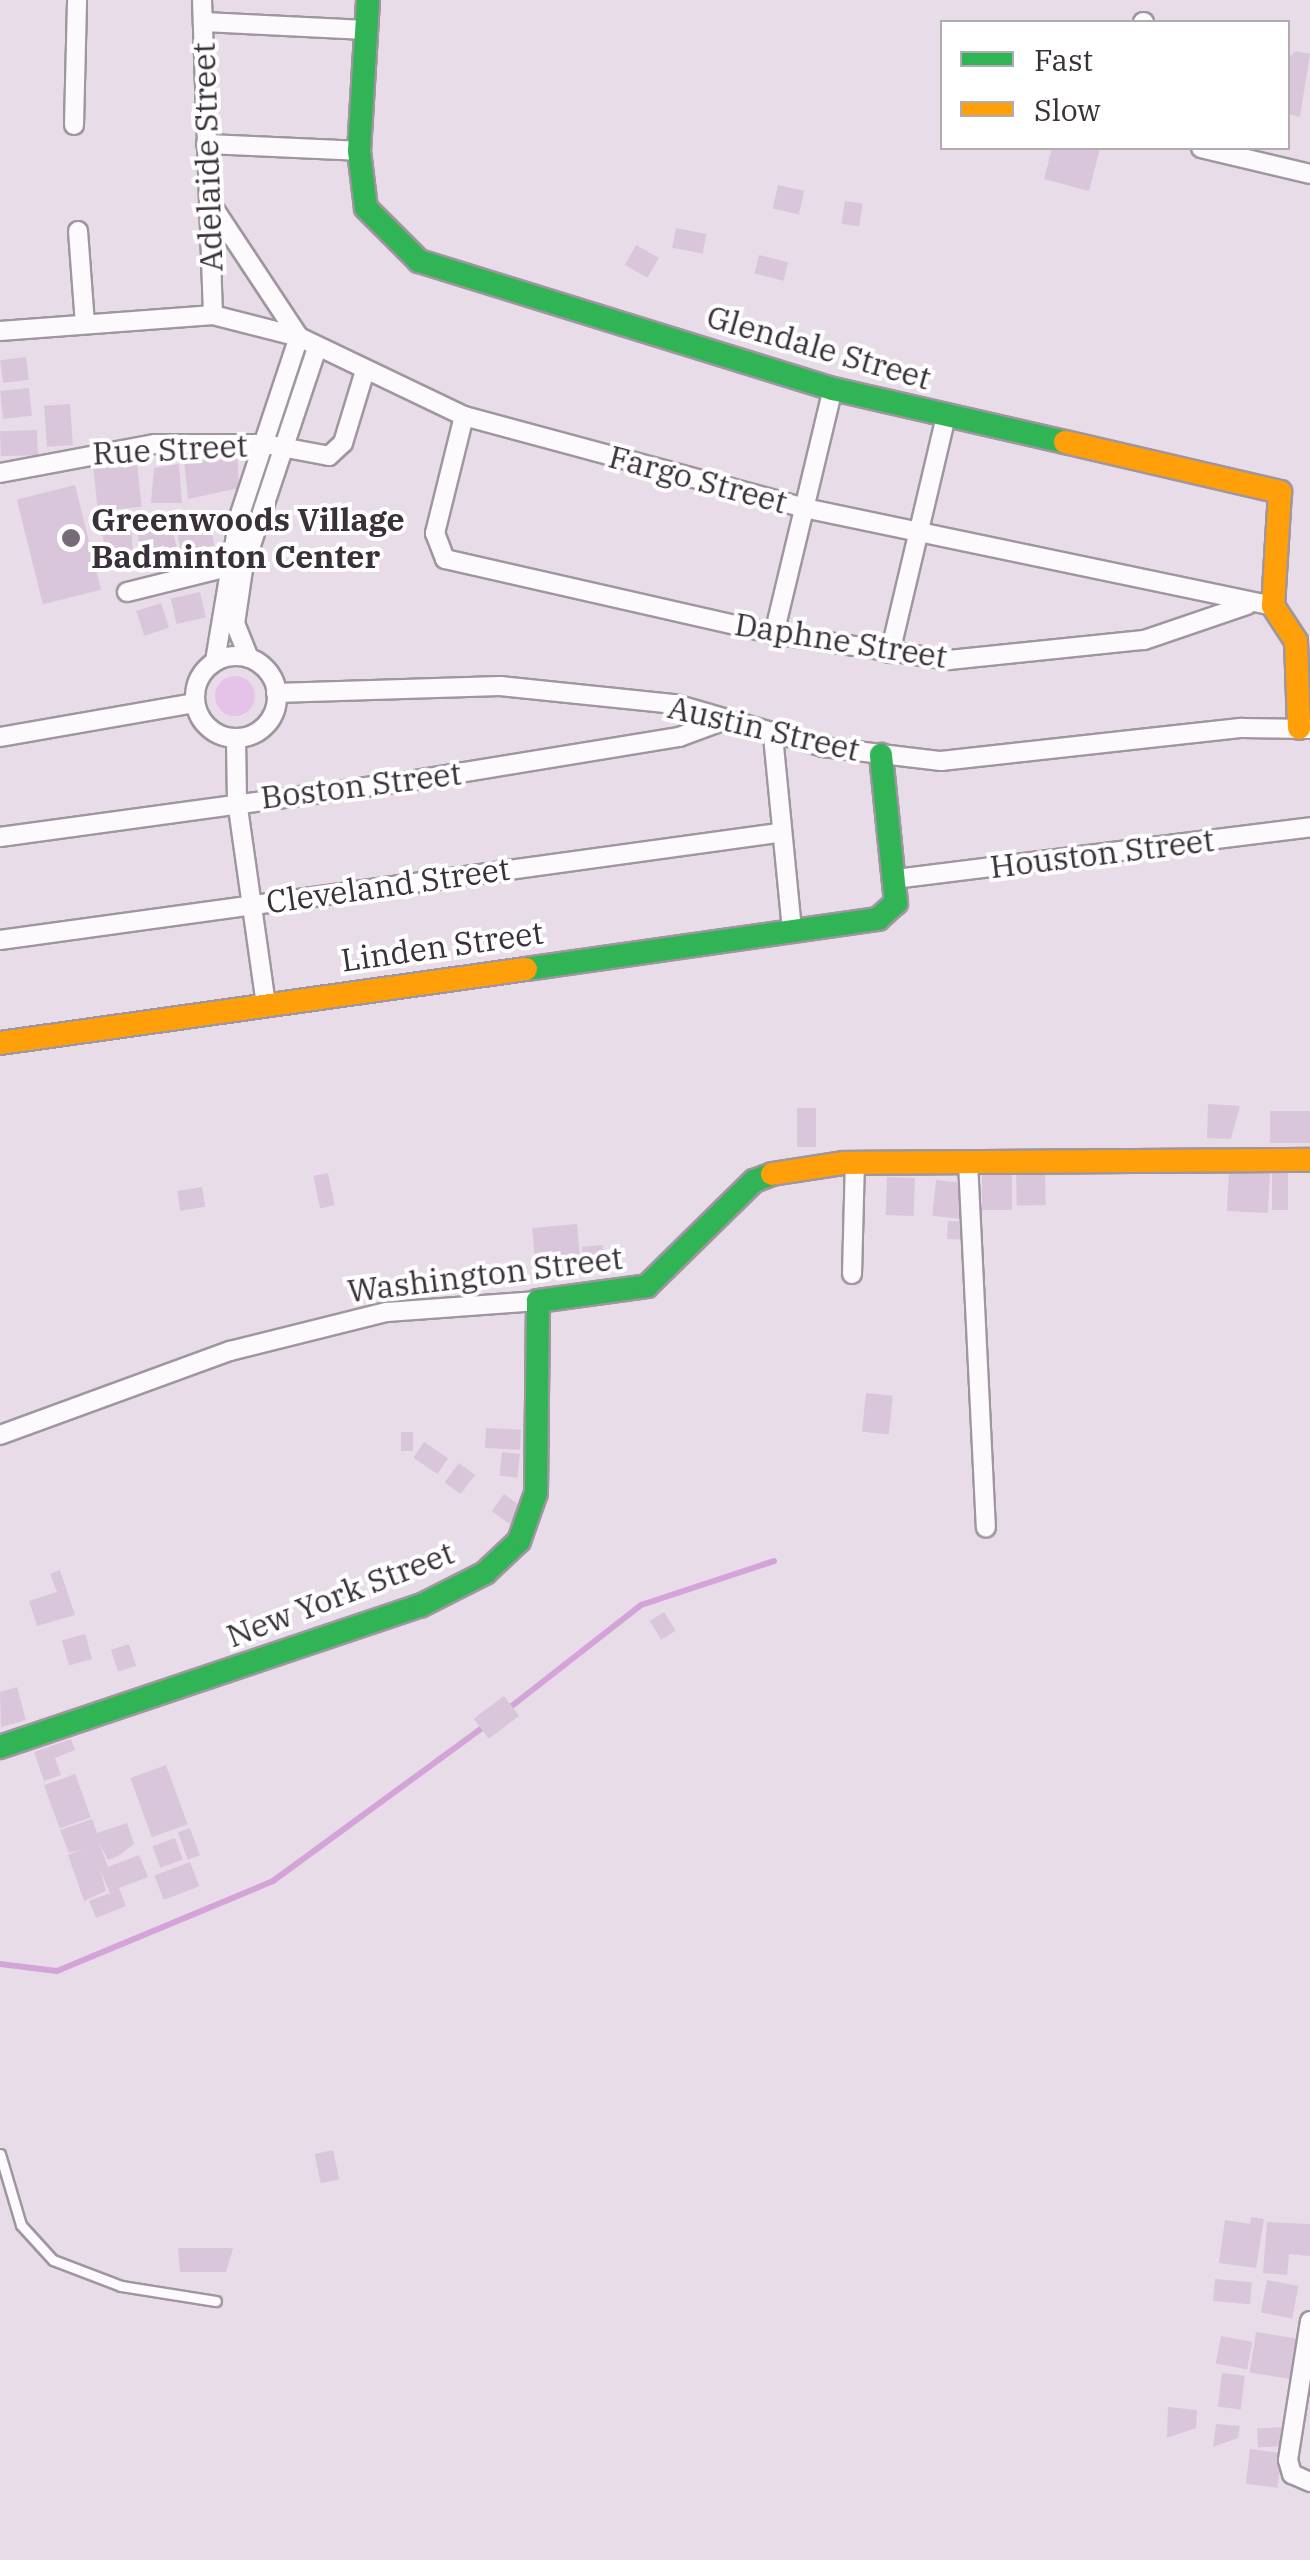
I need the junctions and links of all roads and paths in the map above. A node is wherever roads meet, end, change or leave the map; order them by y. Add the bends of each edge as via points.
1 (77, 0) edge
2 (202, 0) edge
3 (368, 0) edge
4 (203, 22) junction
5 (367, 30) junction
6 (74, 124) dead end
7 (206, 144) junction
8 (1226, 150) edge
9 (358, 151) junction
10 (1310, 174) edge
11 (209, 201) junction
12 (78, 231) dead end
13 (213, 315) junction
14 (85, 324) junction
15 (0, 331) edge
16 (298, 337) junction
17 (317, 348) junction
18 (364, 374) junction
19 (833, 389) junction
20 (464, 416) junction
21 (946, 416) junction
22 (273, 447) junction
23 (0, 473) edge
24 (809, 508) junction
25 (917, 526) junction
26 (228, 568) junction
27 (127, 592) dead end
28 (1248, 604) junction
29 (1273, 606) junction
30 (774, 634) junction
31 (890, 654) junction
32 (249, 658) junction
33 (215, 662) junction
34 (276, 692) junction
35 (196, 703) junction
36 (720, 722) junction
37 (1305, 728) edge
38 (773, 736) junction
39 (0, 737) edge
40 (236, 738) junction
41 (881, 755) junction
42 (236, 801) junction
43 (1310, 827) edge
44 (777, 833) junction
45 (0, 836) edge
46 (895, 878) junction
47 (250, 903) junction
48 (792, 929) junction
49 (0, 940) edge
50 (266, 1004) junction
51 (0, 1043) edge
52 (1310, 1160) edge
53 (855, 1162) junction
54 (968, 1162) junction
55 (852, 1274) dead end
56 (538, 1302) junction
57 (0, 1436) edge
58 (986, 1528) dead end
59 (0, 1747) edge
60 (0, 2154) edge
61 (216, 2301) dead end
62 (1310, 2322) edge
63 (1310, 2482) edge

1 - 6 street
2 - 4 street, Adelaide Street
3 - 5 street
4 - 5 street
4 - 7 street, Adelaide Street
5 - 9 street
7 - 9 street
7 - 11 street, Adelaide Street
8 - 10 street
9 - 19 street, Glendale Street via 366,208 419,261
11 - 13 street, Adelaide Street
11 - 16 street, Fargo Street
12 - 14 street
13 - 14 street
13 - 16 street
14 - 15 street
16 - 17 street, Fargo Street
16 - 22 street
17 - 18 street, Fargo Street
17 - 22 street
18 - 20 street, Fargo Street
18 - 22 street, Rue Street via 343,443 329,456
19 - 21 street, Glendale Street
19 - 24 street
20 - 24 street, Fargo Street
20 - 30 street, Daphne Street via 436,550
21 - 25 street
21 - 29 street, Glendale Street via 1280,492
22 - 23 street, Rue Street via 156,444
22 - 26 street
22 - 32 street via 235,624
24 - 25 street, Fargo Street
24 - 30 street
25 - 28 street, Fargo Street
25 - 31 street
26 - 27 street
26 - 33 street
28 - 29 street, Fargo Street
28 - 31 street, Daphne Street via 1144,640 949,660
29 - 37 street via 1296,641
30 - 31 street, Daphne Street
32 - 33 street
32 - 34 street via 268,671
33 - 35 street via 199,679
34 - 36 street, Austin Street via 500,686 675,704
34 - 40 street via 270,719
35 - 39 street
35 - 40 street via 214,732
36 - 38 street, Austin Street
36 - 42 street, Boston Street via 678,737 410,781
37 - 41 street, Austin Street via 997,760
38 - 41 street, Austin Street
38 - 44 street
40 - 42 street
41 - 46 street
42 - 45 street, Boston Street
42 - 47 street
43 - 46 street, Houston Street
44 - 47 street, Cleveland Street
44 - 48 street
46 - 48 street, Linden Street via 892,913
47 - 49 street, Cleveland Street
47 - 50 street
48 - 50 street, Linden Street
50 - 51 street, Linden Street
52 - 54 street, Washington Street
53 - 54 street, Washington Street
53 - 55 street
53 - 56 street, Washington Street via 793,1166 754,1182 647,1286
54 - 58 street
56 - 57 street, Washington Street via 387,1312 230,1351
56 - 59 street, New York Street via 536,1493 520,1540 485,1573 420,1606
60 - 61 lane via 20,2225 54,2260 121,2286
62 - 63 street via 1288,2460 1292,2474

